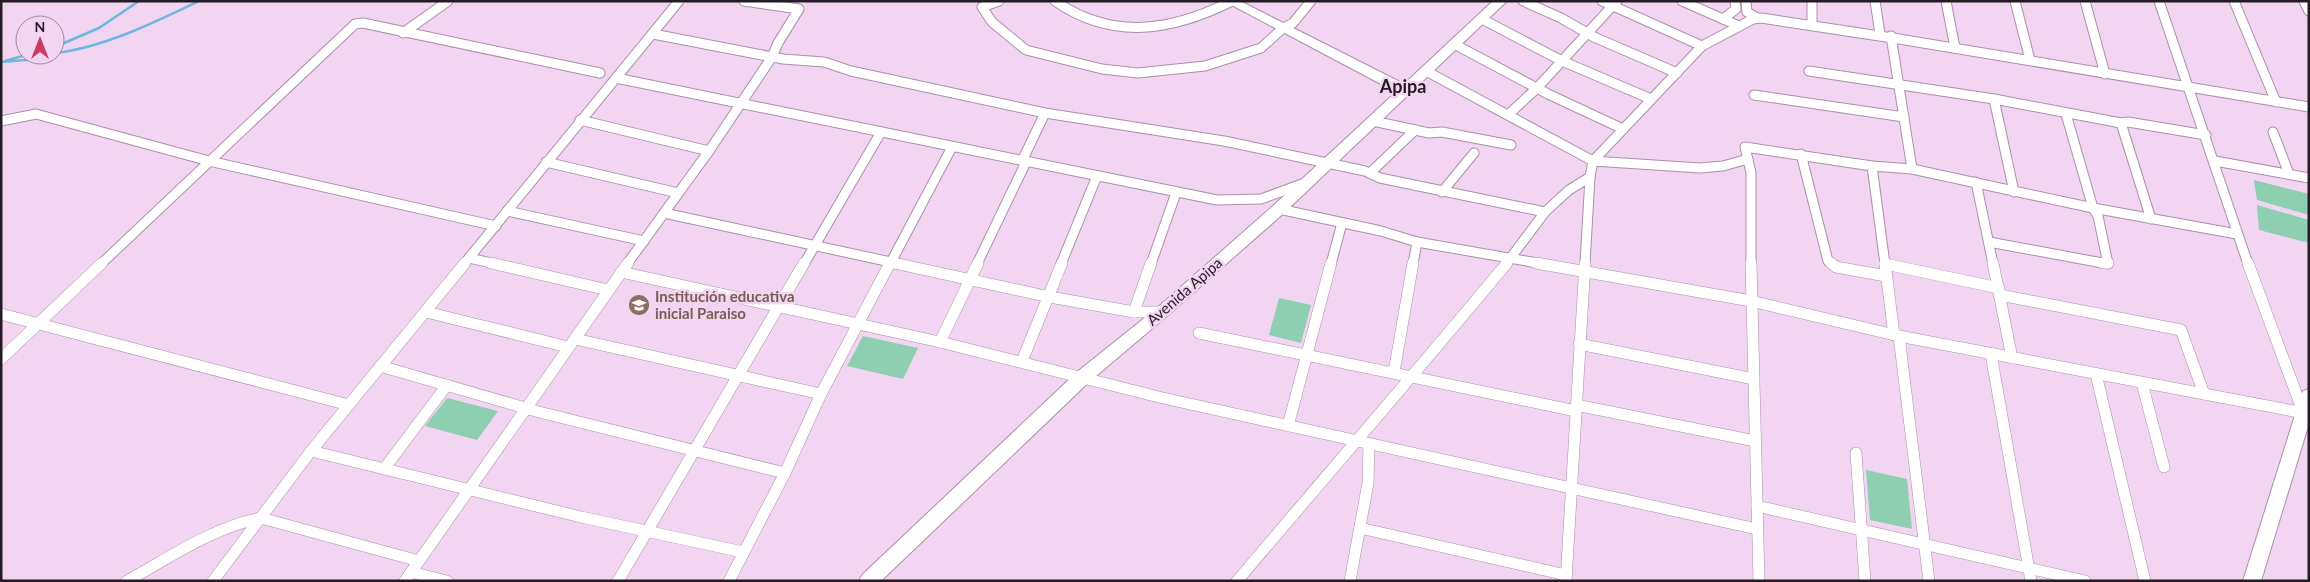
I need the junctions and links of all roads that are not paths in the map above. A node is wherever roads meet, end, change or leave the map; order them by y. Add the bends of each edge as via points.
1 (448, 1) edge
2 (679, 1) edge
3 (744, 1) edge
4 (999, 1) edge
5 (1055, 1) edge
6 (1231, 1) edge
7 (1311, 1) edge
8 (1501, 1) edge
9 (1523, 1) edge
10 (1602, 1) edge
11 (1682, 1) edge
12 (1735, 1) edge
13 (1746, 1) edge
14 (1812, 1) edge
15 (1876, 1) edge
16 (1946, 1) edge
17 (2015, 1) edge
18 (2084, 1) edge
19 (2159, 1) edge
20 (2234, 1) edge
21 (2304, 1) edge
22 (1615, 4) edge
23 (2309, 11) edge
24 (1757, 18) junction
25 (1482, 19) junction
26 (1723, 20) junction
27 (1812, 25) junction
28 (1739, 26) junction
29 (1282, 29) junction
30 (403, 32) junction
31 (1588, 33) junction
32 (653, 34) junction
33 (1880, 34) junction
34 (1891, 36) junction
35 (1454, 44) junction
36 (1702, 46) junction
37 (1954, 48) junction
38 (772, 57) junction
39 (2030, 60) junction
40 (1562, 61) junction
41 (1426, 71) junction
42 (1809, 71) dead end
43 (600, 73) dead end
44 (1677, 73) junction
45 (2105, 74) junction
46 (616, 78) junction
47 (1898, 85) junction
48 (1537, 88) junction
49 (2190, 88) junction
50 (1404, 90) junction
51 (1754, 95) dead end
52 (1651, 99) junction
53 (1994, 99) junction
54 (2276, 102) junction
55 (739, 104) junction
56 (2309, 108) edge
57 (1045, 113) junction
58 (1509, 114) junction
59 (2066, 114) junction
60 (1904, 117) junction
61 (580, 120) junction
62 (1, 121) edge
63 (1373, 121) junction
64 (2122, 123) junction
65 (1623, 129) junction
66 (1415, 130) junction
67 (882, 132) junction
68 (2273, 132) dead end
69 (2206, 135) junction
70 (1511, 146) dead end
71 (952, 147) junction
72 (709, 150) junction
73 (1474, 153) dead end
74 (1801, 154) junction
75 (1748, 160) junction
76 (209, 161) junction
77 (1024, 161) junction
78 (1593, 161) junction
79 (2215, 161) junction
80 (546, 162) junction
81 (1327, 163) junction
82 (1872, 166) junction
83 (1912, 169) junction
84 (1370, 173) junction
85 (2290, 174) junction
86 (1098, 176) junction
87 (1590, 177) junction
88 (2309, 178) edge
89 (1307, 182) junction
90 (1976, 182) junction
91 (1442, 192) junction
92 (2014, 192) junction
93 (678, 193) junction
94 (1176, 193) junction
95 (1279, 208) junction
96 (2093, 208) junction
97 (507, 211) junction
98 (1545, 212) junction
99 (664, 213) junction
100 (2151, 219) junction
101 (1342, 223) junction
102 (496, 226) junction
103 (2237, 234) junction
104 (644, 241) junction
105 (1417, 242) junction
106 (1989, 242) junction
107 (815, 245) junction
108 (470, 258) junction
109 (1510, 259) junction
110 (892, 261) junction
111 (1885, 264) junction
112 (1584, 270) junction
113 (621, 272) junction
114 (1886, 276) junction
115 (970, 279) junction
116 (608, 290) junction
117 (1999, 292) junction
118 (1050, 297) junction
119 (1752, 301) junction
120 (778, 308) junction
121 (426, 312) junction
122 (1134, 312) junction
123 (1162, 312) junction
124 (1, 314) edge
125 (39, 323) junction
126 (859, 324) junction
127 (1199, 332) dead end
128 (1896, 336) junction
129 (940, 342) junction
130 (571, 343) junction
131 (1579, 344) junction
132 (1307, 354) junction
133 (1991, 354) junction
134 (2012, 358) junction
135 (1, 360) edge
136 (1022, 362) junction
137 (380, 366) junction
138 (1394, 372) junction
139 (2096, 374) junction
140 (740, 376) junction
141 (1413, 376) junction
142 (1083, 377) junction
143 (1754, 379) junction
144 (2142, 383) junction
145 (447, 384) junction
146 (821, 394) junction
147 (2204, 394) junction
148 (2309, 396) edge
149 (349, 405) junction
150 (526, 407) junction
151 (1576, 408) junction
152 (2304, 413) junction
153 (1288, 426) junction
154 (1355, 440) junction
155 (1755, 441) junction
156 (1369, 444) junction
157 (311, 451) junction
158 (696, 452) junction
159 (1856, 453) dead end
160 (2164, 467) dead end
161 (384, 469) junction
162 (785, 473) junction
163 (1570, 488) junction
164 (468, 491) junction
165 (1758, 506) junction
166 (261, 518) junction
167 (1360, 528) junction
168 (1860, 528) junction
169 (1757, 529) junction
170 (646, 533) junction
171 (1924, 544) junction
172 (743, 552) junction
173 (419, 561) junction
174 (2029, 568) junction
175 (408, 576) edge
176 (1566, 578) edge
177 (1241, 579) edge
178 (127, 581) edge
179 (213, 581) edge
180 (447, 581) edge
181 (618, 581) edge
182 (728, 581) edge
183 (868, 581) edge
184 (1350, 581) edge
185 (1759, 581) edge
186 (1865, 581) edge
187 (1929, 581) edge
188 (2031, 581) edge
189 (2085, 581) edge
190 (2145, 581) edge
191 (2252, 581) edge

1 - 30 street
2 - 32 street
3 - 38 street via 799,10
4 - 29 street via 982,7 992,22 1026,50 1102,69 1154,72 1205,66 1261,48
5 - 6 street via 1064,9 1090,20 1144,27 1191,21
6 - 29 street
7 - 29 street via 1293,22
8 - 25 street, Avenida Apipa
9 - 31 street
10 - 22 street
11 - 26 street
12 - 26 street via 1736,10
13 - 24 street via 1747,12
14 - 27 street
15 - 33 street
16 - 37 street
17 - 39 street
18 - 45 street
19 - 49 street
20 - 54 street
21 - 23 street
22 - 31 street
22 - 36 street
24 - 27 street
24 - 28 street
25 - 35 street, Avenida Apipa
25 - 40 street
26 - 28 street
27 - 33 street
28 - 36 street
29 - 50 street
30 - 43 street
30 - 76 street via 355,24
31 - 40 street
31 - 44 street
32 - 38 street
32 - 46 street
33 - 34 street
34 - 37 street
34 - 47 street
35 - 41 street, Avenida Apipa
35 - 48 street
36 - 44 street
37 - 39 street
38 - 55 street
38 - 57 street via 824,62 851,71
39 - 45 street
40 - 48 street
40 - 52 street
41 - 50 street, Avenida Apipa
41 - 58 street
42 - 47 street
44 - 52 street
45 - 49 street
46 - 55 street
46 - 61 street
47 - 53 street
47 - 60 street
48 - 58 street
48 - 65 street
49 - 54 street
49 - 69 street
50 - 63 street, Avenida Apipa
51 - 60 street
52 - 65 street
53 - 59 street
53 - 92 street
54 - 56 street
55 - 67 street
55 - 72 street
57 - 77 street
57 - 81 street via 1224,141
58 - 78 street
59 - 64 street
59 - 96 street
60 - 83 street
61 - 72 street
61 - 80 street
62 - 76 street via 36,114
63 - 66 street
63 - 81 street, Avenida Apipa
64 - 69 street
64 - 100 street
65 - 78 street
66 - 70 street via 1482,138
66 - 84 street
67 - 71 street
67 - 107 street
68 - 85 street
69 - 79 street
71 - 77 street
71 - 110 street
72 - 93 street
73 - 91 street
74 - 75 street via 1745,147
74 - 82 street
74 - 114 street via 1828,261 1836,267
75 - 78 street via 1700,168
75 - 119 street
76 - 102 street
76 - 125 street
77 - 86 street
77 - 115 street
78 - 87 street
79 - 85 street
79 - 103 street
80 - 93 street
80 - 97 street
81 - 84 street
81 - 89 street, Avenida Apipa
82 - 83 street
82 - 111 street
83 - 90 street
84 - 91 street
85 - 88 street
86 - 94 street
86 - 118 street
87 - 98 street via 1568,190
87 - 112 street
89 - 94 street via 1255,202
89 - 95 street, Avenida Apipa
90 - 92 street
90 - 106 street
91 - 98 street
92 - 96 street
93 - 99 street
94 - 122 street
95 - 101 street
95 - 123 street, Avenida Apipa
96 - 100 street
96 - 106 street via 2098,216 2108,264
97 - 102 street
97 - 104 street
98 - 109 street
99 - 104 street
99 - 107 street
100 - 103 street
101 - 105 street
101 - 132 street
102 - 108 street
103 - 152 street
104 - 113 street
105 - 109 street
105 - 138 street
106 - 117 street
107 - 110 street
107 - 120 street
108 - 116 street
108 - 121 street
109 - 112 street
109 - 141 street
110 - 115 street
110 - 126 street
111 - 114 street
111 - 117 street
112 - 119 street
112 - 131 street
113 - 116 street
113 - 120 street
114 - 128 street
115 - 118 street
115 - 129 street
116 - 130 street
117 - 134 street
117 - 147 street via 2181,330
118 - 122 street
118 - 136 street
119 - 128 street
119 - 143 street
120 - 126 street
120 - 140 street
121 - 130 street
121 - 137 street
122 - 123 street
123 - 142 street, Avenida Apipa
124 - 125 street
125 - 135 street
125 - 149 street
126 - 129 street
126 - 146 street
127 - 132 street
128 - 133 street
128 - 171 street
129 - 136 street
130 - 140 street
130 - 150 street
131 - 143 street
131 - 151 street
132 - 138 street
132 - 153 street
133 - 134 street
133 - 174 street
134 - 139 street
136 - 142 street
137 - 145 street
137 - 149 street
138 - 141 street
139 - 144 street
139 - 190 street
140 - 146 street
140 - 158 street
141 - 151 street
141 - 154 street
142 - 153 street
142 - 183 street, Avenida Apipa
143 - 155 street
144 - 147 street
144 - 160 street
145 - 150 street
145 - 161 street
146 - 162 street
147 - 152 street
148 - 152 street
149 - 157 street
150 - 158 street
150 - 164 street
151 - 155 street
151 - 163 street
152 - 191 street
153 - 154 street
154 - 156 street
154 - 177 street
155 - 165 street
156 - 163 street
156 - 167 street via 1368,483
157 - 161 street
157 - 166 street
158 - 162 street
158 - 170 street
159 - 168 street
161 - 164 street
162 - 172 street
163 - 169 street
163 - 176 street
164 - 170 street
164 - 173 street
165 - 168 street
165 - 169 street
166 - 173 street
166 - 178 street via 228,528
166 - 179 street
167 - 176 street
167 - 184 street
168 - 171 street
168 - 186 street
169 - 185 street
170 - 172 street
170 - 181 street
171 - 174 street
171 - 187 street
172 - 182 street
173 - 175 street
174 - 188 street
174 - 189 street
175 - 180 street

